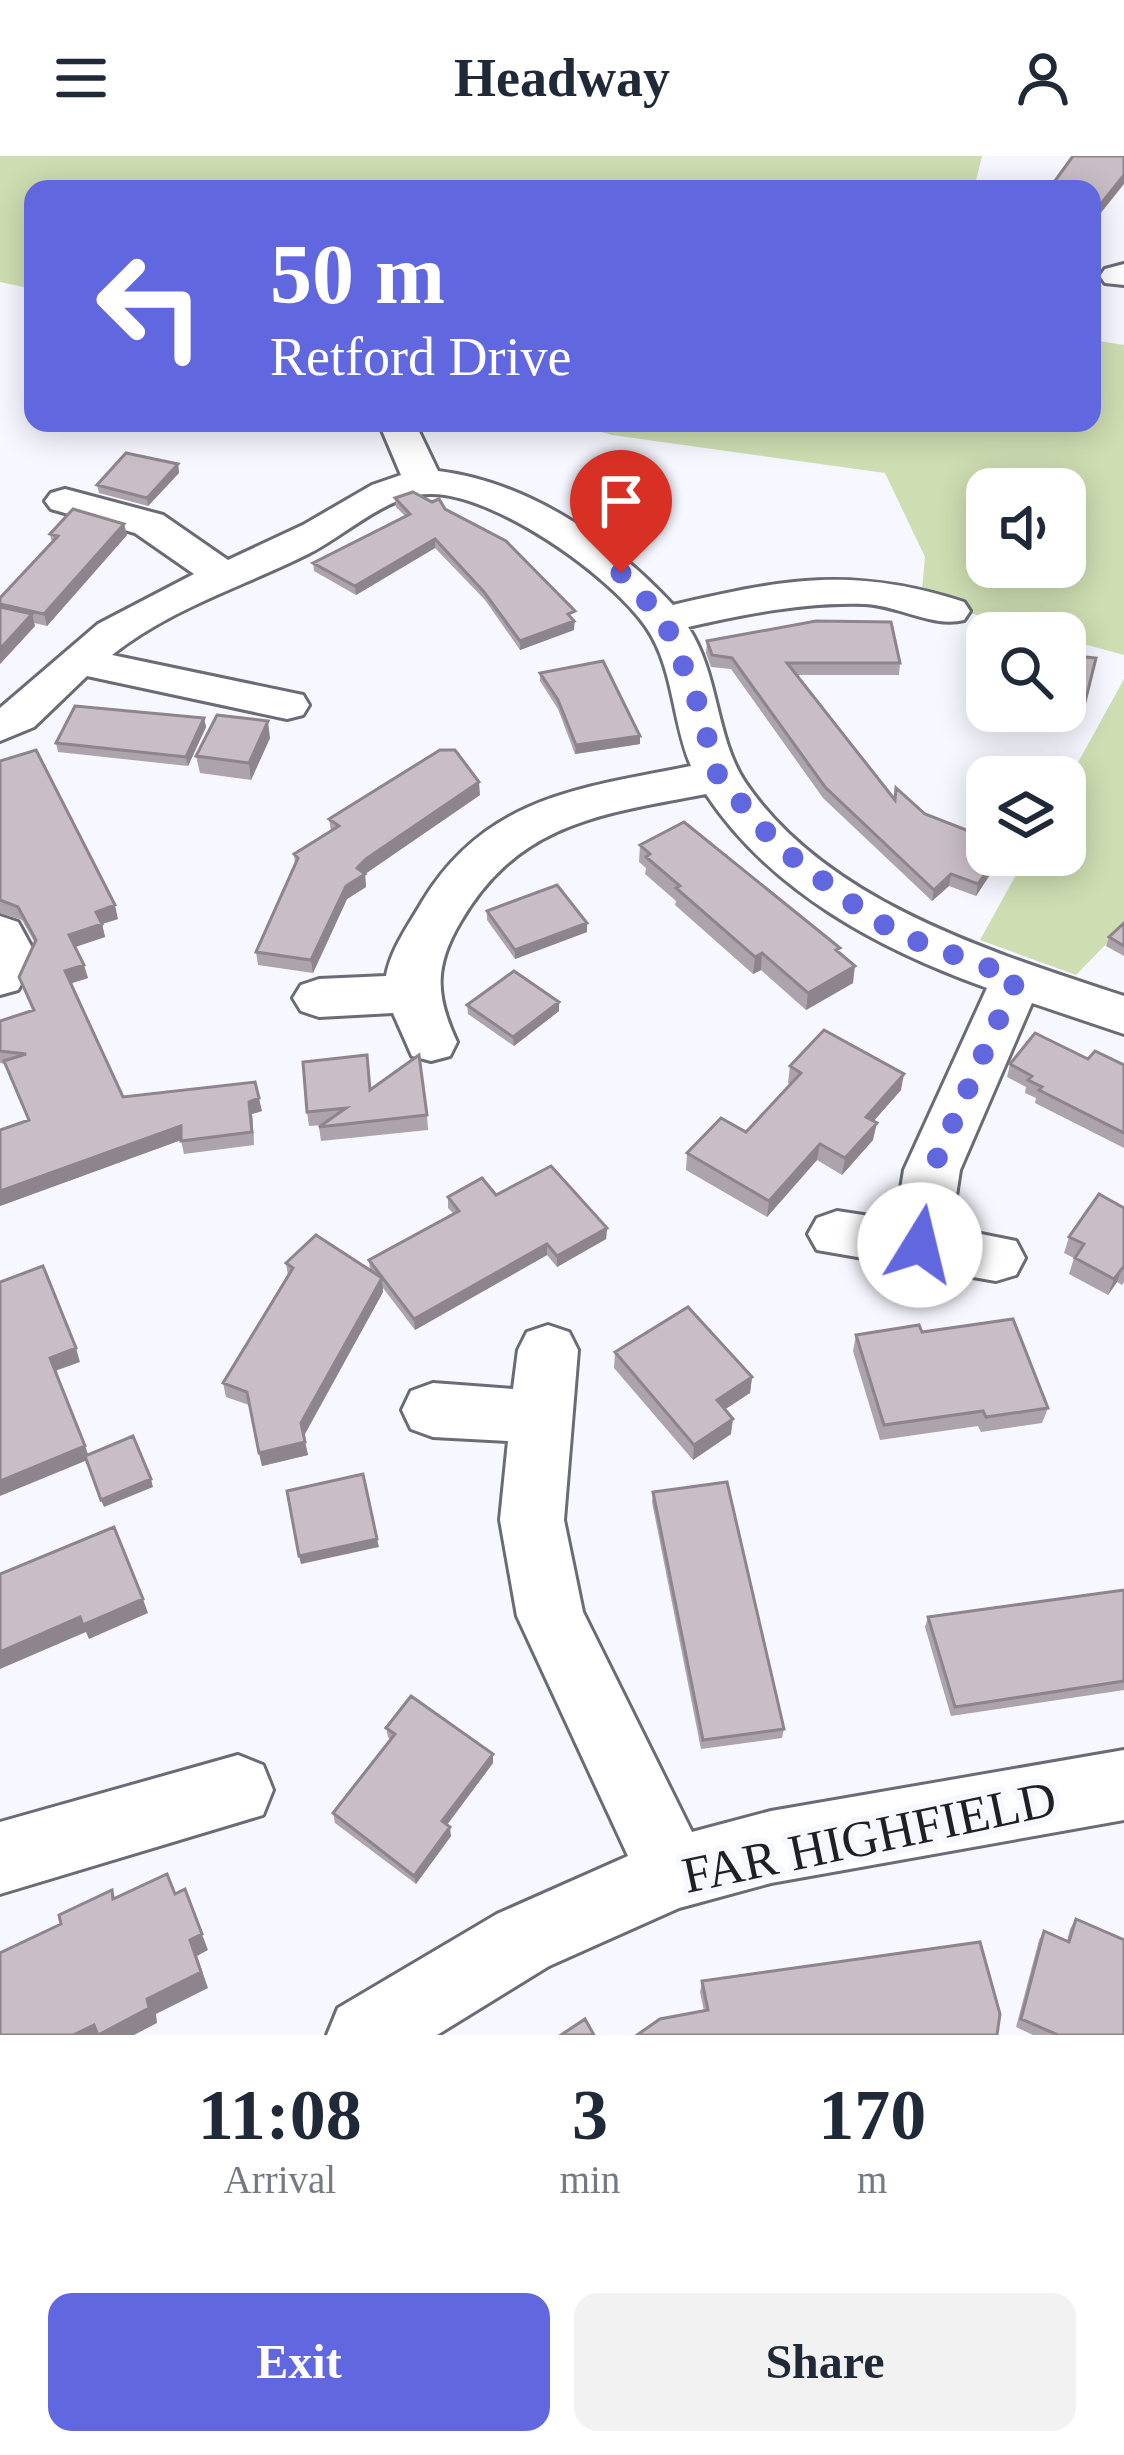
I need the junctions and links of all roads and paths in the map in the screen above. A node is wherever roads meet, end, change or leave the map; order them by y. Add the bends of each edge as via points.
1 (401, 432) edge
2 (424, 482) junction
3 (65, 501) dead end
4 (224, 575) junction
5 (949, 611) dead end
6 (664, 620) junction
7 (80, 661) junction
8 (287, 705) dead end
9 (0, 727) edge
10 (718, 776) junction
11 (0, 934) edge
12 (0, 977) edge
13 (1017, 978) junction
14 (408, 994) junction
15 (319, 998) dead end
16 (1124, 1015) edge
17 (431, 1042) dead end
18 (837, 1234) dead end
19 (920, 1245) junction
20 (996, 1258) dead end
21 (548, 1350) dead end
22 (433, 1410) dead end
23 (541, 1417) junction
24 (1124, 1785) edge
25 (238, 1790) dead end
26 (0, 1858) edge
27 (674, 1873) junction
28 (365, 2035) edge

1 - 2 street
2 - 4 street
2 - 6 street via 466,490 572,537 621,573
3 - 4 street via 149,524
4 - 7 street via 114,632
5 - 6 street via 902,578
6 - 10 street
7 - 8 street
7 - 9 street
10 - 13 street via 778,846 839,897 908,938
10 - 14 street via 582,806 505,837 468,868 414,959
11 - 12 street via 10,955
13 - 16 street
13 - 19 street via 932,1170
14 - 15 street
14 - 17 street
18 - 19 street
19 - 20 street
21 - 23 street
22 - 23 street
23 - 27 street via 532,1520 550,1616
24 - 27 street, FAR HIGHFIELD via 771,1847
25 - 26 street
27 - 28 street, FAR HIGHFIELD via 524,1940

